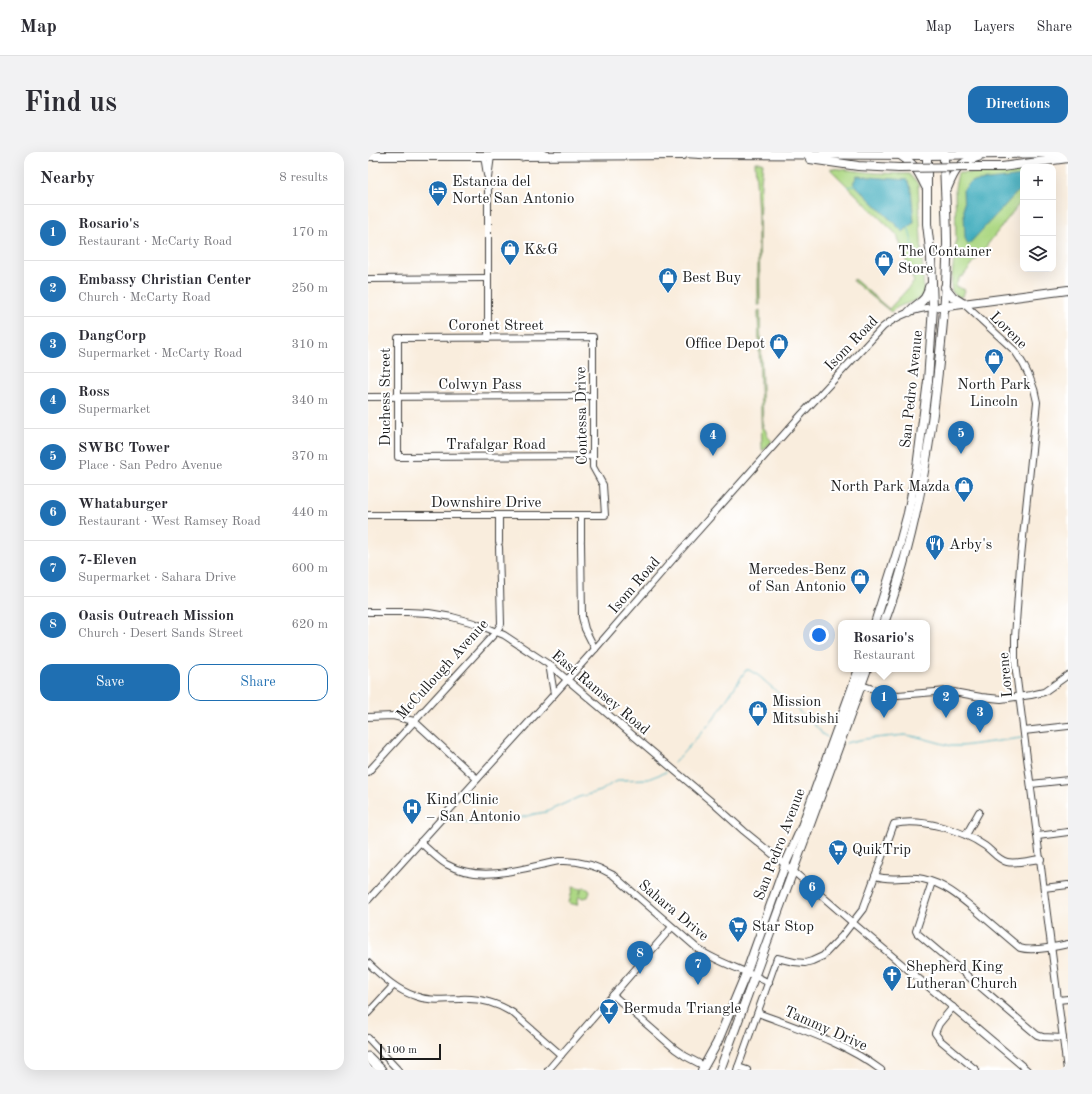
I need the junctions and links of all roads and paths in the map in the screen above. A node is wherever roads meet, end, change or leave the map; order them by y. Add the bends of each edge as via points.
1 (472, 152) edge
2 (503, 152) edge
3 (540, 152) edge
4 (676, 152) edge
5 (908, 152) edge
6 (970, 152) edge
7 (944, 153) edge
8 (1068, 153) edge
9 (488, 154) edge
10 (708, 154) junction
11 (926, 154) edge
12 (987, 154) junction
13 (775, 155) junction
14 (899, 155) junction
15 (368, 156) edge
16 (464, 156) junction
17 (512, 156) junction
18 (522, 156) junction
19 (1068, 158) edge
20 (927, 188) junction
21 (945, 193) junction
22 (488, 278) junction
23 (368, 279) edge
24 (932, 281) junction
25 (946, 287) junction
26 (1068, 290) edge
27 (964, 304) junction
28 (944, 306) junction
29 (933, 307) junction
30 (909, 312) junction
31 (593, 337) joint
32 (398, 338) joint
33 (488, 338) junction
34 (593, 396) junction
35 (368, 397) edge
36 (398, 397) junction
37 (924, 449) junction
38 (593, 456) junction
39 (398, 457) joint
40 (922, 462) junction
41 (368, 515) edge
42 (499, 515) junction
43 (581, 515) junction
44 (605, 515) joint
45 (368, 612) edge
46 (876, 620) edge
47 (885, 620) edge
48 (496, 632) junction
49 (595, 649) junction
50 (549, 664) junction
51 (859, 672) edge
52 (865, 672) edge
53 (1068, 675) edge
54 (567, 679) junction
55 (858, 684) junction
56 (554, 694) junction
57 (1020, 697) junction
58 (368, 717) edge
59 (414, 721) junction
60 (1068, 726) edge
61 (1024, 730) junction
62 (368, 772) edge
63 (477, 779) junction
64 (1068, 780) edge
65 (822, 781) junction
66 (1031, 784) junction
67 (979, 812) dead end
68 (1068, 832) edge
69 (966, 836) junction
70 (1038, 836) junction
71 (420, 842) junction
72 (1040, 859) junction
73 (785, 865) junction
74 (793, 871) junction
75 (875, 876) junction
76 (932, 882) junction
77 (1068, 885) edge
78 (1044, 888) junction
79 (368, 900) edge
80 (853, 923) junction
81 (672, 926) junction
82 (1068, 944) edge
83 (1051, 947) junction
84 (368, 963) edge
85 (751, 973) junction
86 (769, 983) junction
87 (393, 986) junction
88 (613, 995) junction
89 (1068, 999) edge
90 (1058, 1000) junction
91 (953, 1007) junction
92 (368, 1013) edge
93 (758, 1013) junction
94 (368, 1038) edge
95 (1063, 1038) junction
96 (1066, 1053) edge
97 (561, 1055) junction
98 (368, 1057) edge
99 (703, 1068) edge
100 (738, 1068) edge
101 (381, 1070) edge
102 (398, 1070) edge
103 (548, 1070) edge
104 (720, 1070) edge
105 (747, 1070) edge
106 (881, 1070) edge
107 (976, 1070) edge
108 (1027, 1070) edge
109 (1067, 1070) edge

1 - 16 main road
2 - 17 main road
3 - 18 highway
4 - 10 highway
5 - 14 main road
6 - 12 main road
7 - 11 main road
7 - 12 main road
7 - 21 main road, San Pedro Avenue
8 - 12 main road
9 - 16 main road
9 - 17 main road
9 - 22 street
10 - 13 main road
10 - 18 main road
11 - 14 main road
11 - 20 main road, San Pedro Avenue
12 - 21 main road via 969,160 956,169
13 - 14 main road
13 - 19 main road, bridge via 858,166 899,168 1002,166
14 - 20 main road via 918,169
15 - 16 main road
17 - 18 main road
20 - 24 main road, San Pedro Avenue
21 - 25 main road, San Pedro Avenue
22 - 23 street
22 - 33 street
24 - 29 main road, San Pedro Avenue
24 - 30 main road via 925,300
25 - 27 main road via 953,297
25 - 28 main road, San Pedro Avenue
26 - 27 main road
27 - 28 main road
27 - 57 street, Lorene via 1015,351 1036,392 1016,636 1015,664
28 - 29 main road
28 - 37 main road, San Pedro Avenue via 937,383
29 - 30 street, Isom Road
29 - 37 main road, San Pedro Avenue
30 - 49 street, Isom Road via 892,319 879,331 690,539
31 - 33 street, Coronet Street
31 - 34 street, Contessa Drive
32 - 33 street, Coronet Street
32 - 36 street, Duchess Street
34 - 36 street, Colwyn Pass
34 - 38 street, Contessa Drive
35 - 36 street, Colwyn Pass
36 - 39 street, Duchess Street
37 - 40 main road, San Pedro Avenue
38 - 39 street, Trafalgar Road
38 - 44 street, Contessa Drive via 593,466 603,485
40 - 46 main road, San Pedro Avenue
40 - 47 main road, San Pedro Avenue via 909,541
41 - 42 street, Downshire Drive
42 - 43 street, Downshire Drive
42 - 48 street, McCullough Avenue via 501,624
43 - 44 street, Downshire Drive
43 - 49 street via 582,619
45 - 48 street, East Ramsey Road via 429,613 474,623
48 - 50 street, East Ramsey Road
48 - 59 street, McCullough Avenue
49 - 54 street, Isom Road
50 - 54 street, East Ramsey Road
50 - 56 street
51 - 55 main road, San Pedro Avenue
52 - 55 main road, San Pedro Avenue
53 - 57 street via 1044,692
54 - 56 street, Isom Road
54 - 73 street, East Ramsey Road
55 - 57 street via 898,695 948,691 990,698
55 - 65 main road, San Pedro Avenue
56 - 63 street, Isom Road
57 - 61 street, Lorene
58 - 59 street via 393,716
59 - 62 street, McCullough Avenue
59 - 63 street
60 - 61 street
61 - 66 street, Lorene
63 - 71 street, Isom Road
64 - 66 street
65 - 73 main road, San Pedro Avenue
65 - 74 main road, San Pedro Avenue
66 - 70 street, Lorene
67 - 69 street
68 - 70 street
69 - 72 street via 1007,862
69 - 75 street via 937,826 894,824
70 - 72 street, Lorene
71 - 79 street, Isom Road
71 - 81 street, Sahara Drive via 446,864 477,874 501,873 559,861 591,864 613,876
72 - 78 street, Lorene
73 - 74 street, East Ramsey Road
73 - 85 main road, San Pedro Avenue
74 - 80 street, East Ramsey Road
74 - 85 main road, San Pedro Avenue
75 - 76 street via 889,880 916,878
75 - 80 street via 863,909
76 - 83 street via 951,891 1020,948 1033,950
76 - 95 street via 917,933 1037,1035
77 - 78 street
78 - 83 street, Lorene
80 - 86 street via 828,952 816,960 799,963 777,958
80 - 91 street, East Ramsey Road
81 - 85 street, Sahara Drive via 706,954
81 - 88 street
82 - 83 street
83 - 90 street, Lorene
84 - 87 street
85 - 86 street, Sahara Drive
85 - 99 main road, San Pedro Avenue
85 - 104 main road, San Pedro Avenue
86 - 93 street
87 - 92 street
87 - 97 street via 423,999 478,1000 505,1008
88 - 97 street
88 - 99 street via 675,1049
89 - 90 street
90 - 95 street, Lorene
91 - 107 street via 938,1024 936,1033 940,1040
91 - 108 street, East Ramsey Road
93 - 100 street
93 - 106 street, Tammy Drive via 850,1050
94 - 102 street
95 - 96 street, Lorene
96 - 109 street, Lorene
97 - 103 street
98 - 101 highway
100 - 105 street

